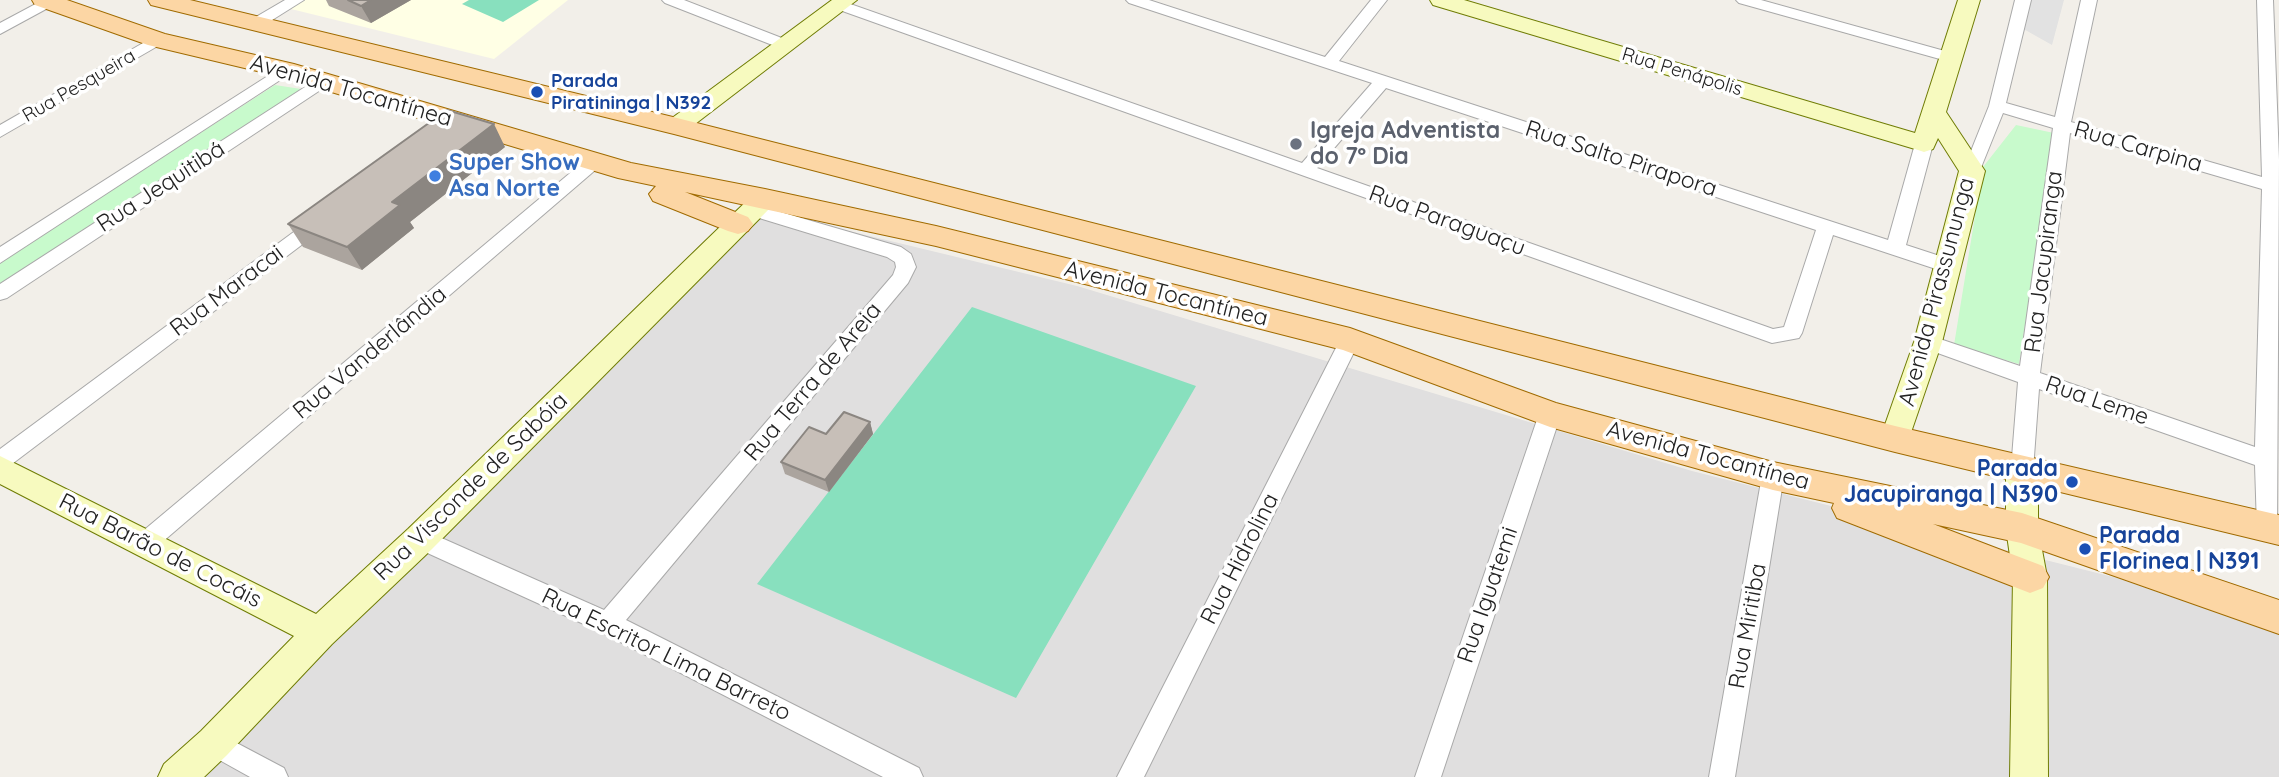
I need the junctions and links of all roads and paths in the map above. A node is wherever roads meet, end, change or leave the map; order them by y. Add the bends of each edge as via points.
1 (160, 0) edge
2 (296, 0) edge
3 (670, 0) edge
4 (1134, 0) edge
5 (1379, 0) edge
6 (1441, 0) edge
7 (1744, 0) edge
8 (1969, 0) edge
9 (2023, 0) edge
10 (2088, 0) edge
11 (2264, 0) edge
12 (48, 1) edge
13 (842, 3) edge
14 (255, 24) junction
15 (0, 29) edge
16 (157, 40) junction
17 (786, 45) junction
18 (1953, 58) junction
19 (1331, 62) junction
20 (285, 70) junction
21 (322, 81) junction
22 (1383, 81) junction
23 (1997, 106) junction
24 (1936, 113) junction
25 (2062, 125) junction
26 (677, 126) junction
27 (0, 132) edge
28 (1924, 144) junction
29 (594, 162) junction
30 (1305, 170) junction
31 (1972, 171) junction
32 (2275, 188) edge
33 (752, 211) junction
34 (332, 212) edge
35 (1826, 226) junction
36 (1895, 250) junction
37 (0, 256) edge
38 (1948, 266) junction
39 (0, 293) edge
40 (1350, 340) junction
41 (1928, 342) junction
42 (2029, 377) junction
43 (1550, 414) junction
44 (1895, 439) junction
45 (2266, 460) junction
46 (2, 470) edge
47 (2022, 470) junction
48 (1773, 475) junction
49 (2022, 528) junction
50 (2274, 528) edge
51 (420, 539) junction
52 (145, 543) junction
53 (2030, 576) junction
54 (2279, 617) edge
55 (608, 624) junction
56 (320, 633) junction
57 (214, 743) junction
58 (907, 776) edge
59 (177, 777) edge
60 (275, 777) edge
61 (1130, 777) edge
62 (1428, 777) edge
63 (1723, 777) edge
64 (2029, 777) edge

1 - 14 main road, Avenida Tocantínea
2 - 14 street
3 - 17 street
4 - 19 street, Rua Salto Pirapora
5 - 19 street
6 - 28 street, Rua Penápolis
7 - 18 street
8 - 18 street
9 - 23 street
10 - 25 street, Rua Jacupiranga
11 - 32 street
12 - 15 street
12 - 16 main road, Avenida Tocantínea
13 - 17 street
13 - 30 street, Rua Paraguaçu
14 - 26 main road, Avenida Tocantínea
16 - 20 main road, Avenida Tocantínea
16 - 27 street, Rua Pesqueira
17 - 26 street
18 - 24 street
19 - 22 street, Rua Salto Pirapora
20 - 21 main road, Avenida Tocantínea
20 - 37 street, Rua Jequitibá
21 - 29 main road, Avenida Tocantínea via 443,129
21 - 39 street, Rua Jequitibá
22 - 30 street
22 - 35 street, Rua Salto Pirapora
23 - 25 street, Rua Carpina
23 - 31 street
24 - 28 street
24 - 31 street, Avenida Pirassununga
25 - 32 street, Rua Carpina
25 - 42 street, Rua Jacupiranga
26 - 44 main road, Avenida Tocantínea
28 - 36 street
29 - 33 main road, Avenida Tocantínea
29 - 52 street, Rua Vanderlândia
30 - 35 street, Rua Paraguaçu via 1772,336 1792,333
31 - 38 street, Avenida Pirassununga
32 - 45 street
33 - 40 main road, Avenida Tocantínea via 936,236
33 - 51 street, Rua Visconde de Sabóia
33 - 55 street, Rua Terra de Areia via 894,253 904,259 906,267
34 - 46 street, Rua Maracai
35 - 36 street, Rua Salto Pirapora
36 - 38 street, Rua Salto Pirapora
38 - 41 street, Avenida Pirassununga
40 - 43 main road, Avenida Tocantínea
40 - 61 street, Rua Hidrolina
41 - 42 street, Rua Leme
41 - 44 street, Avenida Pirassununga
42 - 45 street, Rua Leme
42 - 47 street, Rua Jacupiranga
43 - 48 main road, Avenida Tocantínea
43 - 62 street, Rua Iguatemi
44 - 47 main road, Avenida Tocantínea
45 - 50 street
46 - 52 street, Rua Barão de Cocáis
47 - 49 street, Rua Jacupiranga
47 - 50 main road, Avenida Tocantínea
48 - 49 main road, Avenida Tocantínea
48 - 53 main road
48 - 63 street, Rua Miritiba
49 - 53 street, Rua Jacupiranga
49 - 54 main road, Avenida Tocantínea
51 - 55 street, Rua Escritor Lima Barreto
51 - 56 street, Rua Visconde de Sabóia
52 - 56 street, Rua Barão de Cocáis
53 - 64 street, Rua Jacupiranga
55 - 58 street, Rua Escritor Lima Barreto
56 - 57 street, Rua Visconde de Sabóia
57 - 59 street, Rua Visconde de Sabóia
57 - 60 street

